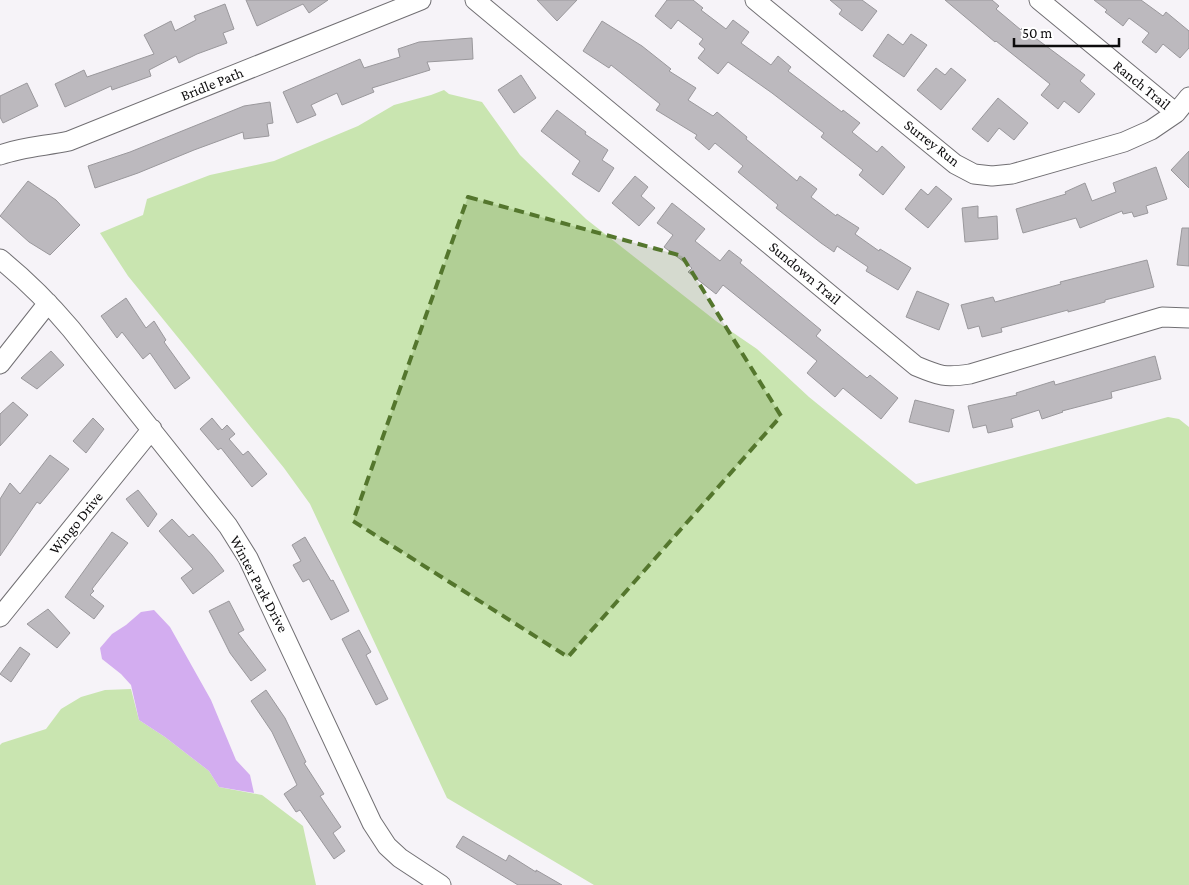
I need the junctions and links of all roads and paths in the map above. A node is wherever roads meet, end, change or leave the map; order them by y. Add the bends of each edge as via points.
1 (421, 0) edge
2 (474, 0) edge
3 (755, 0) edge
4 (1038, 0) edge
5 (1189, 97) edge
6 (1176, 113) junction
7 (0, 155) edge
8 (0, 259) edge
9 (48, 303) junction
10 (1189, 318) edge
11 (0, 364) edge
12 (152, 429) junction
13 (0, 617) edge
14 (441, 885) edge

1 - 7 street, Bridle Path via 69,141 26,147
2 - 10 street, Sundown Trail via 916,366 950,377 970,374 1162,317
3 - 6 street, Surrey Run via 955,164 974,174 1012,174 1124,142 1151,130
4 - 6 street, Ranch Trail
5 - 6 street, Surrey Run
8 - 9 street, Winter Park Drive
9 - 11 street
9 - 12 street, Winter Park Drive
12 - 13 street, Wingo Drive
12 - 14 street, Winter Park Drive via 228,526 248,558 372,823 387,846 400,858

